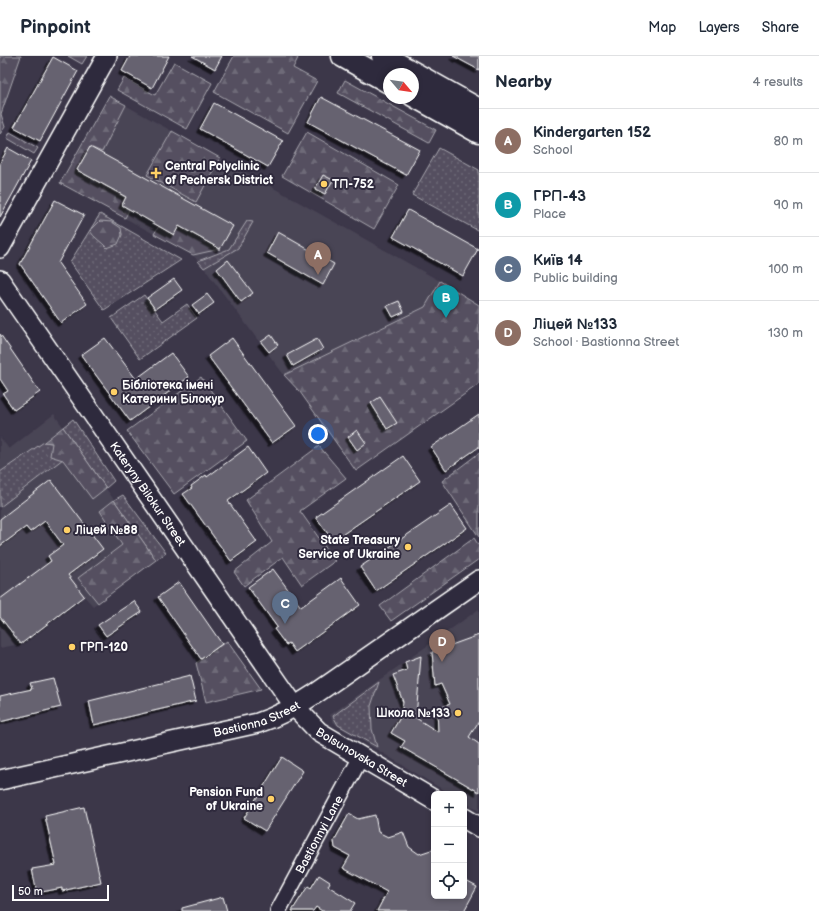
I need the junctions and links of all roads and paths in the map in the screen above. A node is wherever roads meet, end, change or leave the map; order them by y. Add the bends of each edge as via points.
1 (107, 56) edge
2 (343, 56) edge
3 (376, 61) edge
4 (383, 72) edge
5 (419, 98) edge
6 (479, 110) edge
7 (479, 132) edge
8 (0, 248) edge
9 (0, 280) edge
10 (479, 580) edge
11 (295, 707) junction
12 (361, 757) junction
13 (0, 780) edge
14 (431, 798) edge
15 (467, 820) edge
16 (479, 827) edge
17 (278, 911) edge

1 - 8 street
2 - 3 main road
3 - 4 main road
3 - 6 main road
5 - 7 main road
9 - 11 street, Kateryny Bilokur Street
10 - 11 street, Bastionna Street
11 - 12 street, Bolsunovska Street via 319,732
11 - 13 street, Bastionna Street via 258,723
12 - 14 street, Bolsunovska Street
12 - 17 street, Bastionnyi Lane
15 - 16 street

